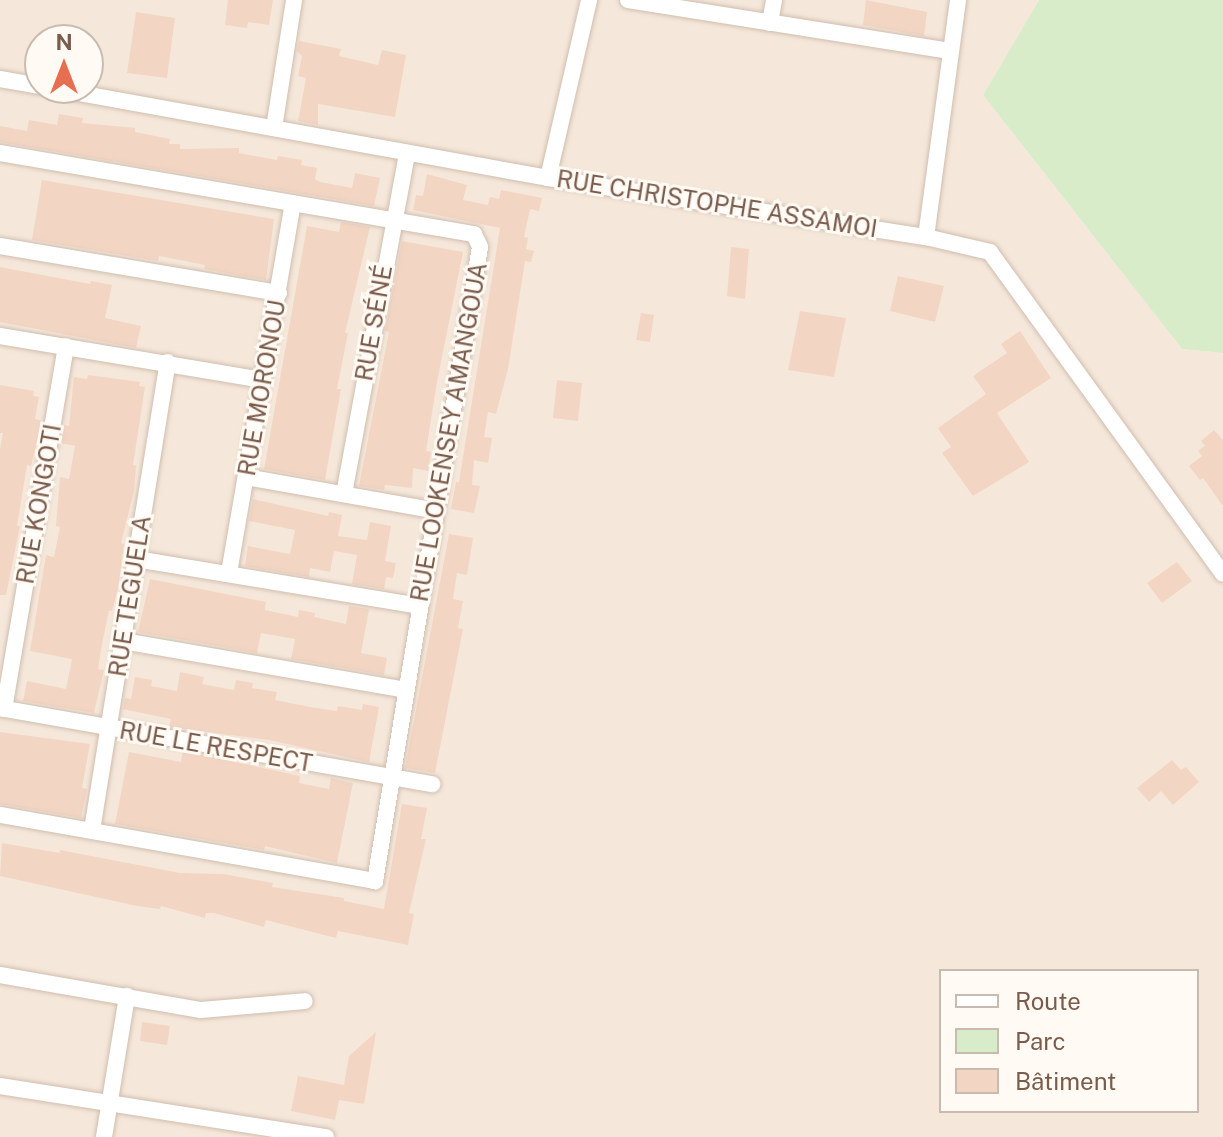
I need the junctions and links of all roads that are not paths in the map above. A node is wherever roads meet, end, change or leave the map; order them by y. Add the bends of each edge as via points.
1 (294, 0) edge
2 (589, 0) edge
3 (628, 0) edge
4 (774, 0) edge
5 (958, 0) edge
6 (770, 23) junction
7 (950, 51) junction
8 (0, 79) edge
9 (24, 83) edge
10 (104, 98) edge
11 (274, 128) junction
12 (0, 153) edge
13 (407, 153) junction
14 (548, 178) junction
15 (293, 203) junction
16 (393, 220) junction
17 (926, 237) junction
18 (0, 246) edge
19 (279, 293) junction
20 (0, 336) edge
21 (66, 346) junction
22 (168, 362) junction
23 (263, 380) junction
24 (246, 477) junction
25 (344, 494) junction
26 (436, 511) junction
27 (136, 559) junction
28 (229, 573) junction
29 (1223, 574) edge
30 (419, 606) junction
31 (123, 641) junction
32 (406, 690) junction
33 (2, 709) edge
34 (109, 728) junction
35 (392, 776) junction
36 (432, 784) dead end
37 (0, 815) edge
38 (92, 830) junction
39 (0, 975) edge
40 (127, 996) junction
41 (305, 1001) dead end
42 (0, 1086) edge
43 (109, 1104) junction
44 (104, 1137) edge
45 (326, 1137) edge

1 - 11 street
2 - 14 street
3 - 6 street
4 - 6 street
5 - 7 street
6 - 7 street
7 - 17 street
8 - 9 street
10 - 11 street, RUE CHRISTOPHE ASSAMOI
11 - 13 street, RUE CHRISTOPHE ASSAMOI
12 - 15 street, RUE LOOKENSEY AMANGOUA
13 - 14 street, RUE CHRISTOPHE ASSAMOI
13 - 16 street, RUE SÉNÉ
14 - 17 street, RUE CHRISTOPHE ASSAMOI
15 - 16 street, RUE LOOKENSEY AMANGOUA
15 - 19 street, RUE MORONOU
16 - 25 street, RUE SÉNÉ
16 - 26 street, RUE LOOKENSEY AMANGOUA via 480,239
17 - 29 street, RUE CHRISTOPHE ASSAMOI via 990,252
18 - 19 street
19 - 23 street, RUE MORONOU
20 - 21 street
21 - 22 street
21 - 33 street, RUE KONGOTI
22 - 23 street
22 - 27 street, RUE TEGUELA
23 - 24 street, RUE MORONOU
24 - 25 street
24 - 28 street, RUE MORONOU
25 - 26 street
26 - 30 street, RUE LOOKENSEY AMANGOUA
27 - 28 street
27 - 31 street, RUE TEGUELA
28 - 30 street
30 - 32 street, RUE LOOKENSEY AMANGOUA
31 - 32 street
31 - 34 street, RUE TEGUELA
32 - 35 street, RUE LOOKENSEY AMANGOUA
33 - 34 street, RUE LE RESPECT
34 - 35 street, RUE LE RESPECT
34 - 38 street, RUE TEGUELA
35 - 36 street, RUE LE RESPECT
35 - 38 street, RUE LOOKENSEY AMANGOUA via 375,881
37 - 38 street
39 - 40 street
40 - 41 street via 201,1010
40 - 43 street
42 - 43 street
43 - 44 street
43 - 45 street

